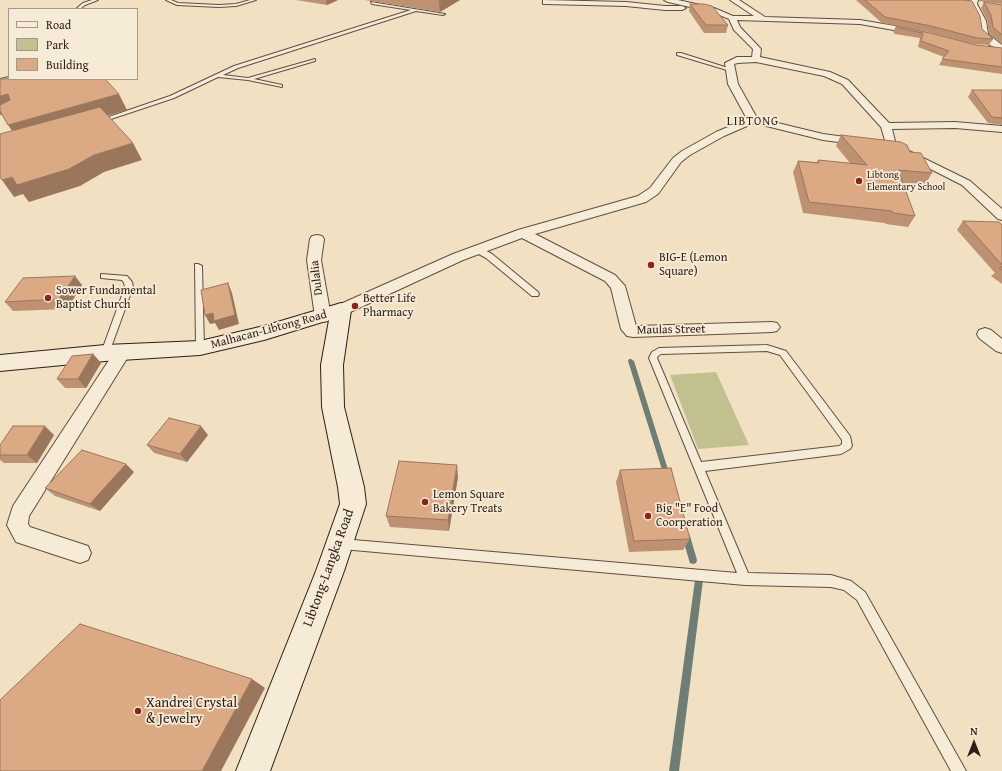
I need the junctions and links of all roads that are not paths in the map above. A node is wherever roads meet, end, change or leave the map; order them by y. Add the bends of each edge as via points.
1 (96, 0) edge
2 (168, 0) edge
3 (254, 0) edge
4 (668, 0) edge
5 (734, 0) edge
6 (546, 2) dead end
7 (372, 3) dead end
8 (974, 3) edge
9 (693, 6) junction
10 (79, 8) edge
11 (415, 10) junction
12 (443, 14) dead end
13 (732, 18) junction
14 (762, 18) junction
15 (920, 33) edge
16 (986, 49) edge
17 (1002, 50) edge
18 (679, 54) dead end
19 (756, 59) junction
20 (314, 60) dead end
21 (729, 69) junction
22 (219, 76) junction
23 (248, 79) junction
24 (280, 86) dead end
25 (753, 120) junction
26 (94, 123) edge
27 (886, 126) junction
28 (1002, 129) edge
29 (891, 145) junction
30 (1002, 216) edge
31 (523, 233) junction
32 (317, 239) dead end
33 (478, 250) junction
34 (198, 266) dead end
35 (104, 276) dead end
36 (535, 294) dead end
37 (332, 313) junction
38 (772, 327) dead end
39 (985, 334) dead end
40 (1002, 347) edge
41 (200, 348) junction
42 (114, 353) junction
43 (0, 363) edge
44 (699, 467) junction
45 (339, 544) junction
46 (80, 554) dead end
47 (745, 579) junction
48 (253, 771) edge
49 (959, 771) edge

1 - 10 lane
2 - 3 lane via 177,4 212,6 236,5
4 - 9 street
5 - 14 street
6 - 9 street via 626,4 678,9
7 - 11 lane
8 - 17 street via 982,21 984,35
9 - 13 street via 723,13
11 - 12 lane
11 - 22 lane via 236,67
13 - 14 street
13 - 19 street via 737,28 757,49
14 - 15 street via 860,22
16 - 17 street
18 - 21 lane
19 - 21 street via 737,60 729,63
19 - 27 street via 827,74 845,82
20 - 23 lane
21 - 25 street via 733,84
22 - 23 lane
22 - 26 lane via 172,97
23 - 24 lane
25 - 29 street via 823,136
25 - 31 street, Malhacan-Libtong Road via 720,134 677,160 649,196
27 - 28 street via 955,125
27 - 29 street
29 - 30 street via 966,183
31 - 33 street, Malhacan-Libtong Road
31 - 38 street, Maulas Street via 610,278 618,286 629,329 633,332
32 - 37 street, Dulalia via 314,260
33 - 36 lane
33 - 37 street, Malhacan-Libtong Road
34 - 41 lane
35 - 42 lane via 124,278 129,288
37 - 41 main road, Malhacan-Libtong Road
37 - 45 main road, Libtong-Langka Road via 333,407 353,504
39 - 40 street
41 - 42 main road, Malhacan-Libtong Road
42 - 43 main road, Malhacan-Libtong Road
42 - 46 street via 20,513 17,525 23,535
44 - 44 lane via 841,450 847,446 847,439 783,353 775,349 659,351 653,358
44 - 47 lane
45 - 47 lane
45 - 48 main road, Libtong-Langka Road
47 - 49 lane via 831,581 847,585 861,596

